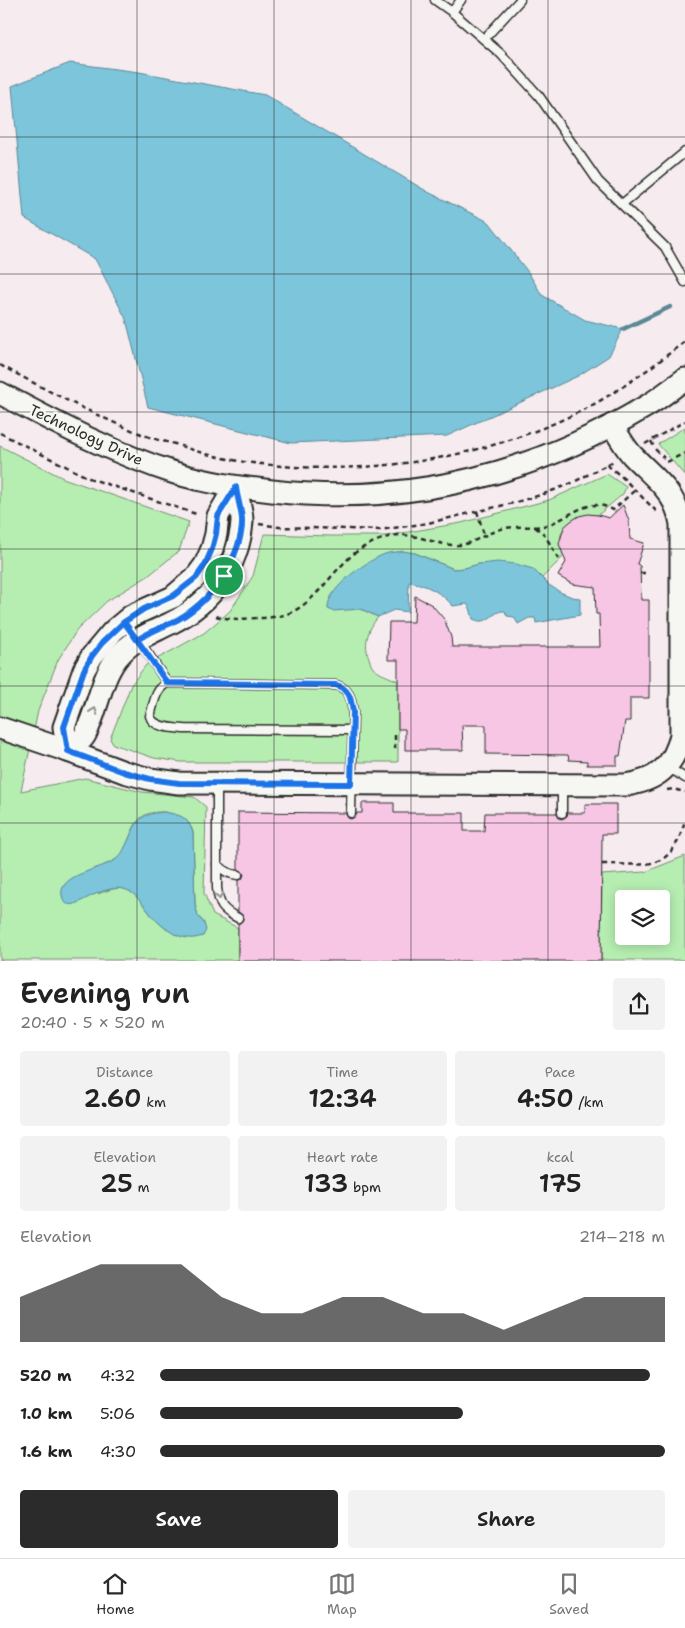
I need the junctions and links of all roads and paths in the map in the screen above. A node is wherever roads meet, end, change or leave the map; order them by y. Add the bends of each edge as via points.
1 (435, 0) edge
2 (461, 0) edge
3 (520, 0) edge
4 (452, 12) junction
5 (484, 39) junction
6 (685, 152) edge
7 (622, 204) junction
8 (685, 282) edge
9 (685, 342) edge
10 (0, 365) edge
11 (685, 379) edge
12 (0, 393) edge
13 (685, 421) edge
14 (612, 426) junction
15 (0, 433) edge
16 (630, 453) junction
17 (685, 453) edge
18 (667, 462) dead end
19 (607, 465) junction
20 (236, 487) junction
21 (635, 490) junction
22 (477, 511) junction
23 (205, 514) dead end
24 (660, 516) dead end
25 (253, 521) dead end
26 (533, 526) junction
27 (395, 528) junction
28 (395, 535) junction
29 (484, 535) junction
30 (559, 559) dead end
31 (640, 573) dead end
32 (646, 573) dead end
33 (683, 581) edge
34 (216, 616) dead end
35 (124, 622) junction
36 (683, 638) edge
37 (137, 640) junction
38 (167, 683) junction
39 (0, 728) edge
40 (352, 730) junction
41 (395, 735) dead end
42 (68, 751) junction
43 (395, 753) dead end
44 (667, 766) junction
45 (685, 778) edge
46 (217, 784) junction
47 (351, 784) junction
48 (562, 785) junction
49 (667, 790) dead end
50 (685, 792) edge
51 (351, 813) dead end
52 (562, 813) dead end
53 (685, 820) edge
54 (217, 864) junction
55 (602, 864) dead end
56 (238, 875) dead end
57 (238, 918) dead end

1 - 4 lane
2 - 4 lane
3 - 5 lane
4 - 5 lane
5 - 7 lane via 538,96 598,181
6 - 7 lane
7 - 8 lane via 665,248
9 - 10 path via 612,393 529,432 496,444 426,460 373,467 300,467 229,460 140,434
11 - 14 street, Technology Drive
12 - 20 street, Technology Drive via 120,454 177,473
13 - 16 path
14 - 16 street
14 - 20 street, Technology Drive via 536,460 479,478 419,490 331,495
15 - 23 path via 89,478
16 - 19 path
16 - 33 street via 664,486 679,512
17 - 18 path
19 - 21 path
19 - 22 path via 544,494
20 - 35 street via 218,516 212,549 196,578 173,596
20 - 37 street via 242,520 238,544 224,576 214,591 193,610
21 - 24 path
21 - 26 path via 613,510 598,504 588,506 554,523
22 - 27 path
22 - 29 path
25 - 27 path via 279,527
26 - 29 path via 512,526
26 - 30 path via 544,534
27 - 28 path
28 - 29 path via 458,545
28 - 34 path via 370,543 354,553 302,605 288,614 248,619
31 - 32 path
33 - 36 street
35 - 37 lane
35 - 42 street via 102,643 84,670 64,727
36 - 44 street via 681,735 678,748
37 - 38 lane
42 -> 37 street via 84,737 113,663
38 - 40 lane via 336,685 347,690 352,701
38 - 40 lane via 160,686 150,716 150,720 165,726 185,729
39 - 42 street
40 - 47 lane
41 - 43 path
42 - 46 street via 150,779
44 - 45 lane
44 - 48 street via 638,783
46 - 47 street
46 - 54 lane
47 - 48 street
47 - 51 lane
48 - 52 lane
49 - 50 path
53 - 55 path via 682,834 668,856 649,864
54 - 56 lane via 224,871
54 -> 57 lane via 218,900 228,913

